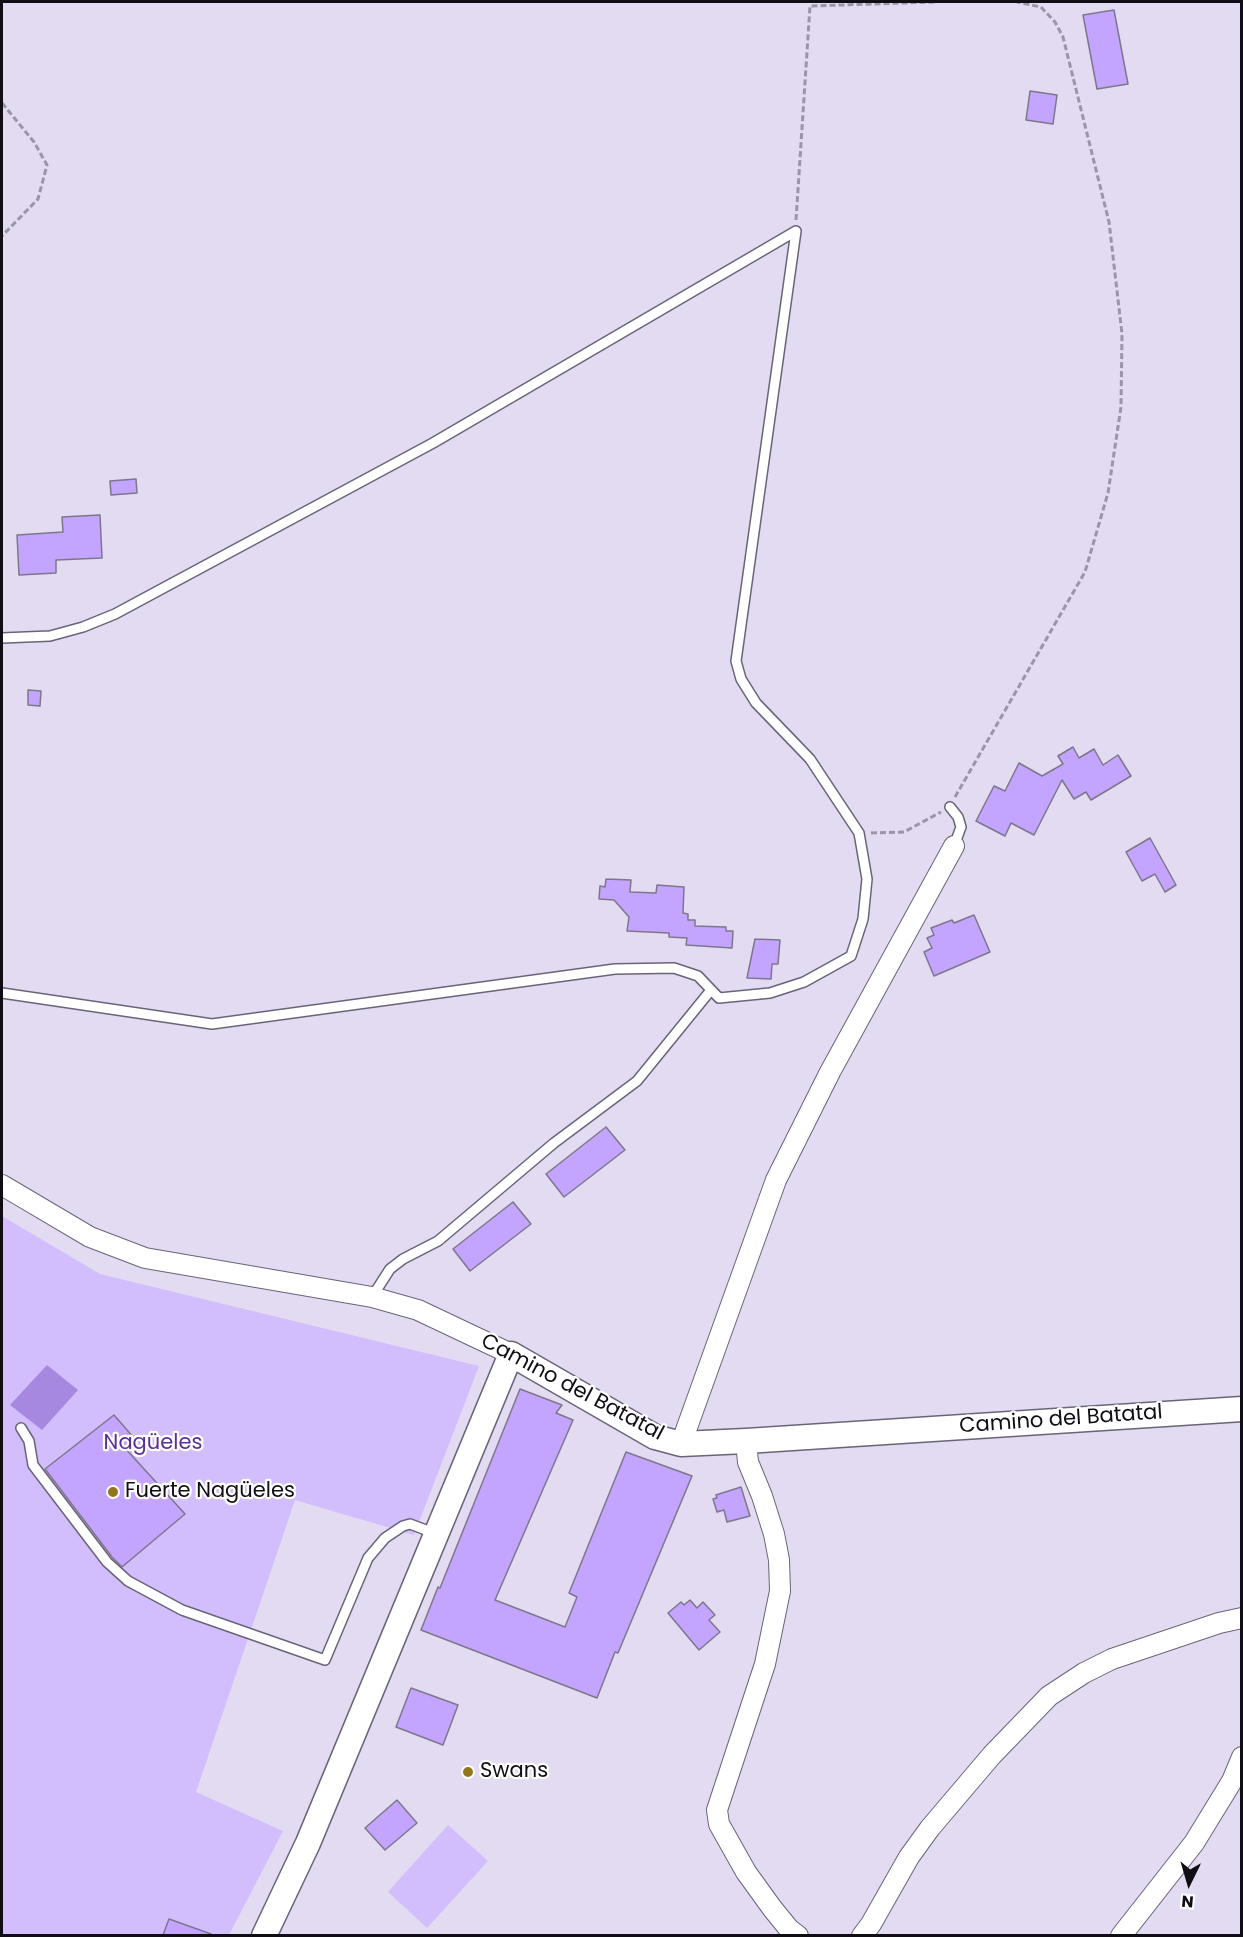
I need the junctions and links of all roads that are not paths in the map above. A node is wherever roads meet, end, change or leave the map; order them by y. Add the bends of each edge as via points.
1 (2, 638) edge
2 (950, 807) road end
3 (954, 846) joint
4 (711, 990) junction
5 (2, 993) edge
6 (2, 1185) edge
7 (372, 1297) junction
8 (512, 1354) junction
9 (1242, 1409) edge
10 (21, 1428) dead end
11 (746, 1442) junction
12 (681, 1444) junction
13 (436, 1534) junction
14 (1242, 1618) edge
15 (1242, 1757) edge
16 (264, 1935) edge
17 (798, 1935) edge
18 (862, 1935) edge
19 (1121, 1935) edge

1 - 4 lane via 50,636 115,614 433,443 796,231 736,661 741,679 756,703 810,759 859,833 867,879 863,919 850,956 804,982 770,993 719,998
2 - 3 lane via 961,827
3 - 12 street via 830,1072 776,1180
4 - 5 lane via 698,976 674,968 615,969 212,1024
4 - 7 lane via 637,1081 554,1143 438,1241 390,1269
6 - 7 street, Camino del Batatal via 90,1237 145,1258
7 - 8 street, Camino del Batatal via 418,1310
8 - 12 street, Camino del Batatal via 655,1437
8 - 13 street
9 - 11 street, Camino del Batatal
10 - 13 lane via 29,1441 33,1465 107,1562 128,1581 182,1610 325,1660 368,1558 385,1538 410,1524
11 - 12 street, Camino del Batatal
11 - 17 street via 747,1462 774,1534 780,1591 765,1664 717,1810 718,1824 765,1899
13 - 16 street via 308,1843
14 - 18 street via 1112,1659 1049,1696 930,1828
15 - 19 street via 1194,1843

